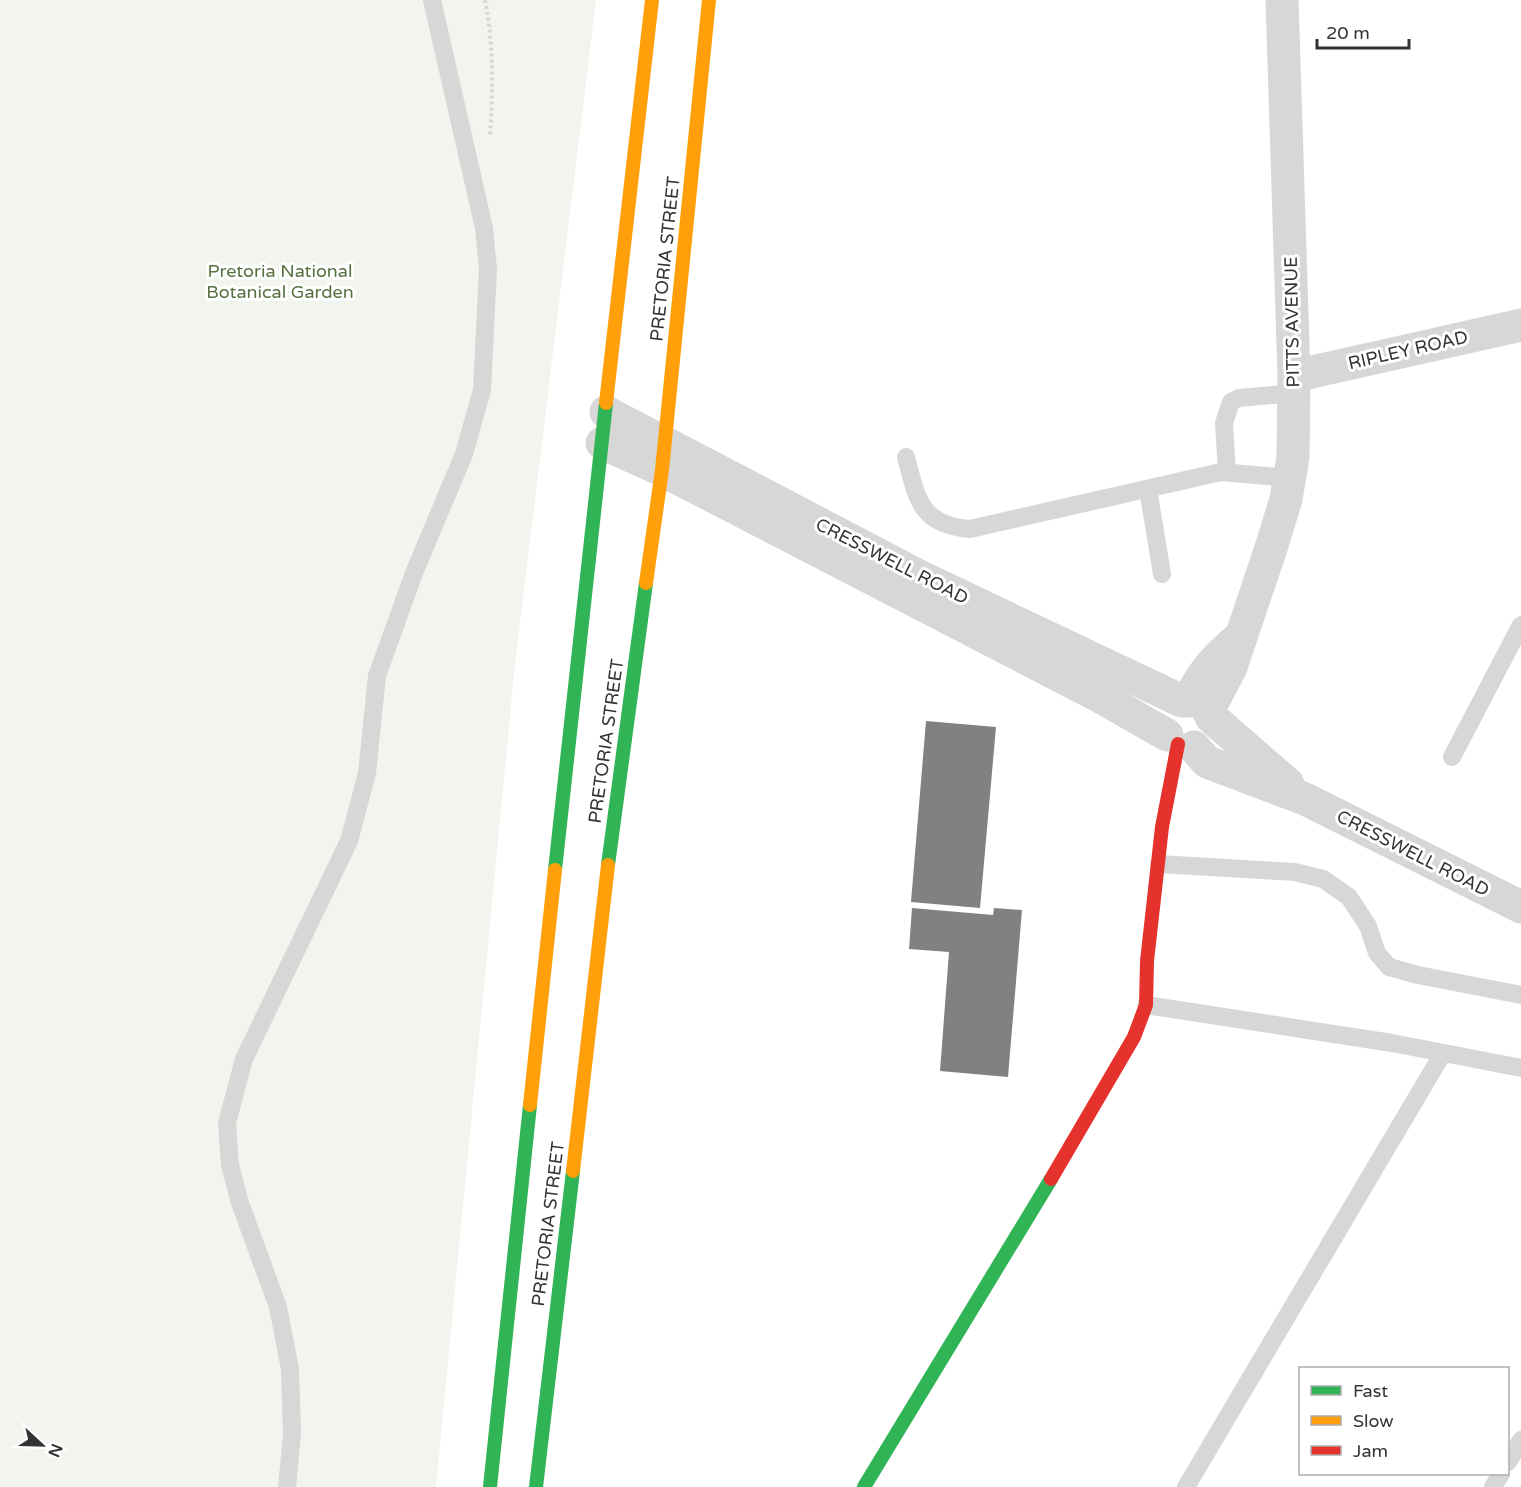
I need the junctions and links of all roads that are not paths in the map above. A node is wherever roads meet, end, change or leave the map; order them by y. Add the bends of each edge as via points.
1 (432, 0) edge
2 (651, 0) edge
3 (709, 0) edge
4 (1282, 0) edge
5 (1521, 325) edge
6 (1294, 384) junction
7 (604, 427) junction
8 (663, 456) junction
9 (906, 457) dead end
10 (1227, 472) junction
11 (1290, 478) junction
12 (1149, 489) junction
13 (1162, 574) dead end
14 (1521, 625) edge
15 (1197, 707) junction
16 (1180, 742) junction
17 (1452, 757) dead end
18 (1305, 799) junction
19 (1159, 864) junction
20 (1521, 907) edge
21 (1521, 995) edge
22 (1146, 1005) junction
23 (1443, 1053) junction
24 (1521, 1068) edge
25 (1521, 1440) edge
26 (1509, 1460) edge
27 (287, 1487) edge
28 (490, 1487) edge
29 (536, 1487) edge
30 (864, 1487) edge
31 (1186, 1487) edge

1 - 27 lane via 484,228 488,269 482,390 464,454 414,573 377,676 367,773 349,841 244,1059 228,1123 230,1165 278,1308 290,1369 292,1434
2 - 7 main road, PRETORIA STREET
3 - 8 main road, PRETORIA STREET
4 - 6 street, PITTS AVENUE
5 - 6 street, RIPLEY ROAD
6 - 10 lane via 1231,402 1224,423
6 - 11 street, PITTS AVENUE
7 - 8 street, CRESSWELL ROAD
7 - 28 main road, PRETORIA STREET
8 - 15 street, CRESSWELL ROAD
8 - 16 street, CRESSWELL ROAD
8 - 29 main road, PRETORIA STREET via 612,835
9 - 12 lane via 924,510 951,527 994,525
10 - 11 lane
10 - 12 lane
11 - 15 street, PITTS AVENUE via 1240,637 1204,671
12 - 13 lane
14 - 17 lane
15 - 16 street via 1210,734 1204,742
15 - 16 street via 1167,714 1165,724
15 - 18 street, CRESSWELL ROAD
16 - 18 street, CRESSWELL ROAD via 1207,762
16 - 19 main road via 1162,827
18 - 20 street, CRESSWELL ROAD
19 - 21 lane via 1295,872 1323,879 1349,897 1368,926 1377,953 1389,967
19 - 22 main road via 1147,961
22 - 23 lane
22 - 30 main road via 1120,1064
23 - 24 lane
23 - 31 lane
25 - 26 lane

